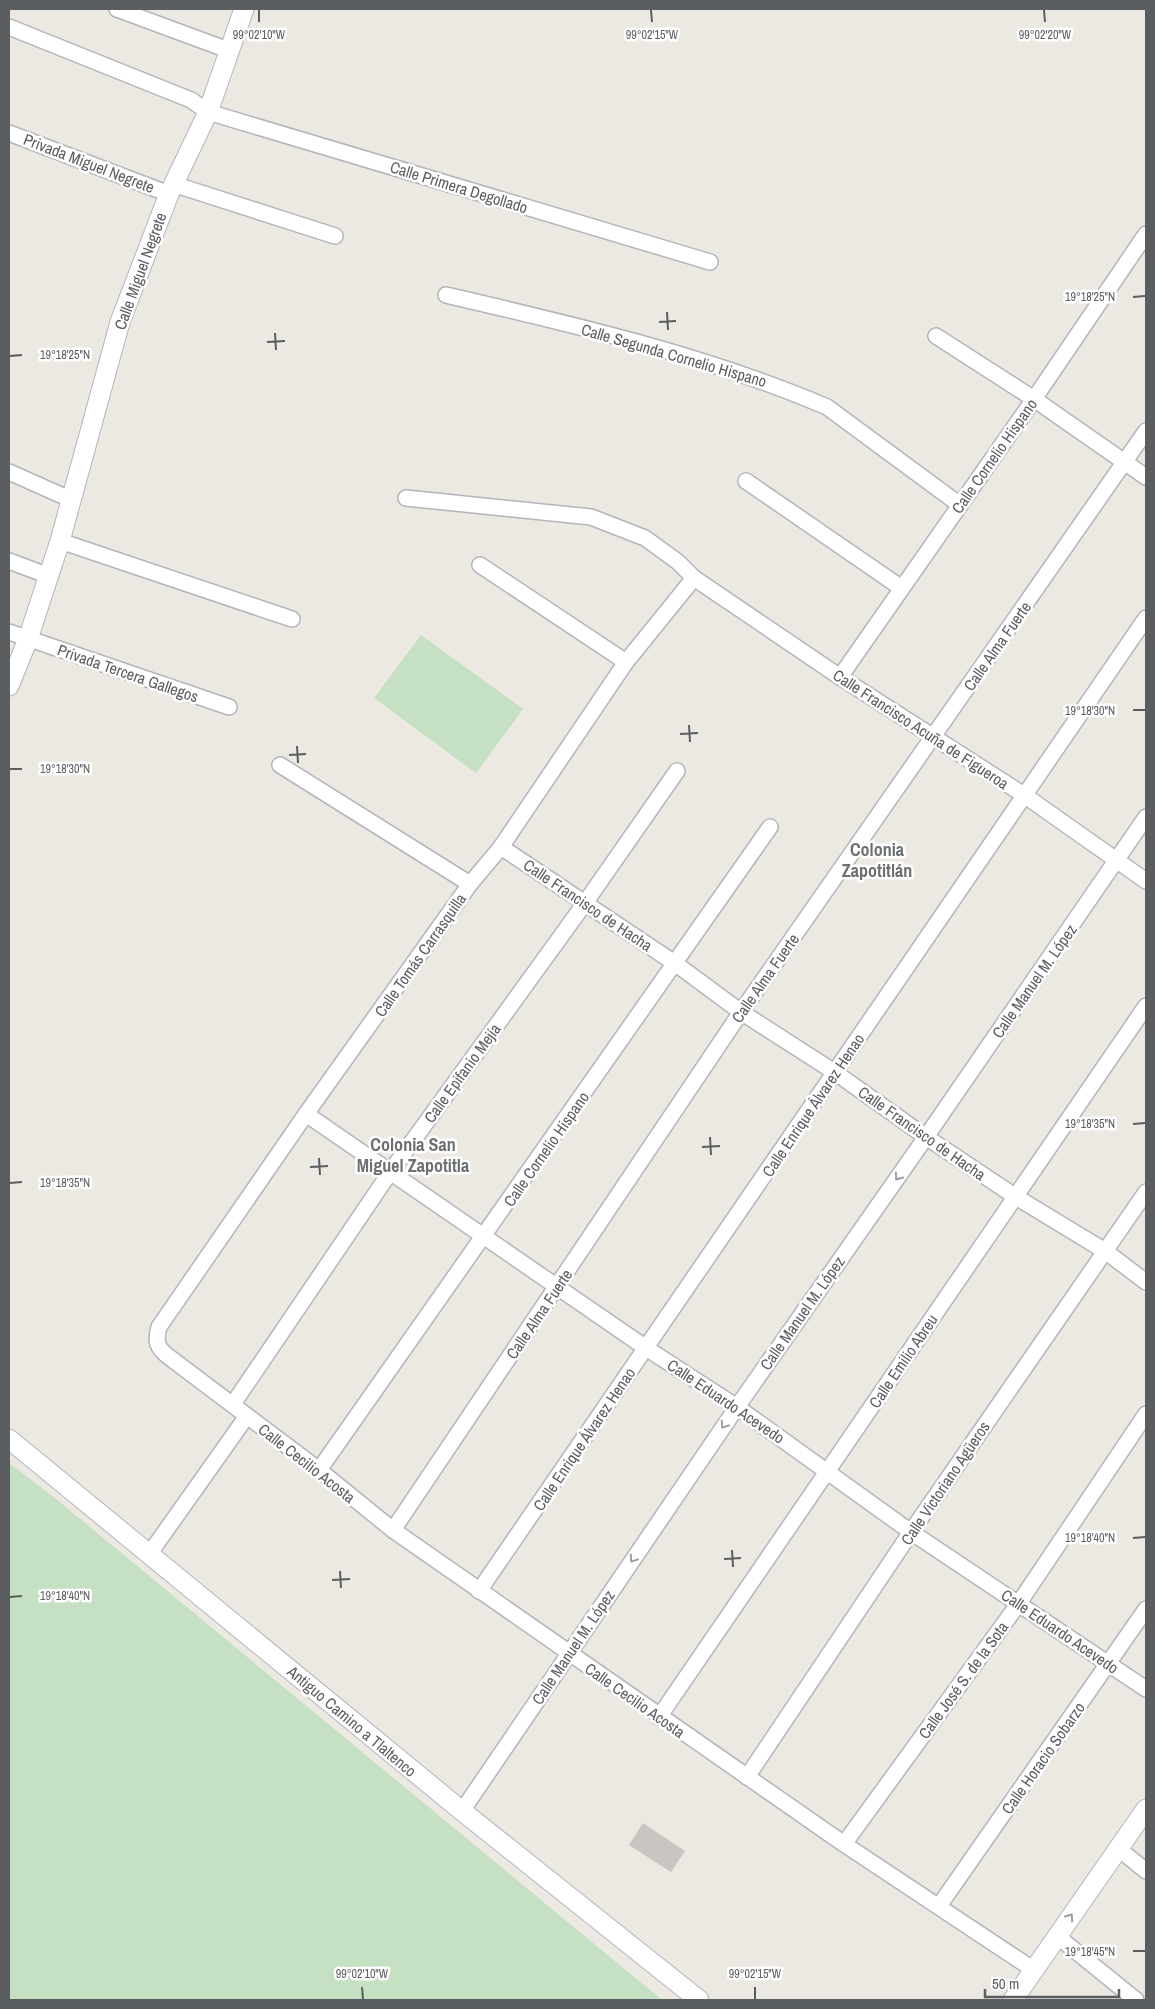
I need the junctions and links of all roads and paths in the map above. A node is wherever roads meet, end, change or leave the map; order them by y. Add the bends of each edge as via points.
1 (117, 9) edge
2 (244, 9) edge
3 (9, 27) edge
4 (228, 50) junction
5 (208, 112) junction
6 (9, 133) edge
7 (171, 189) junction
8 (1146, 234) edge
9 (335, 236) dead end
10 (710, 262) dead end
11 (446, 295) dead end
12 (936, 336) dead end
13 (1034, 399) junction
14 (1146, 432) edge
15 (1125, 462) junction
16 (9, 472) edge
17 (1146, 477) edge
18 (746, 481) dead end
19 (406, 498) dead end
20 (72, 500) junction
21 (960, 505) junction
22 (60, 541) junction
23 (9, 561) edge
24 (480, 565) dead end
25 (49, 576) junction
26 (694, 578) junction
27 (900, 587) junction
28 (1146, 618) edge
29 (292, 619) dead end
30 (9, 632) edge
31 (28, 639) junction
32 (626, 662) junction
33 (840, 677) junction
34 (9, 686) edge
35 (229, 707) dead end
36 (934, 736) junction
37 (280, 766) dead end
38 (677, 771) dead end
39 (1024, 795) junction
40 (1146, 817) edge
41 (770, 827) dead end
42 (501, 847) junction
43 (1117, 860) junction
44 (1146, 881) edge
45 (470, 884) junction
46 (585, 904) junction
47 (676, 964) junction
48 (1146, 1006) edge
49 (741, 1012) junction
50 (836, 1073) junction
51 (306, 1114) junction
52 (926, 1137) junction
53 (391, 1171) junction
54 (1146, 1192) edge
55 (1016, 1197) junction
56 (485, 1235) junction
57 (1104, 1252) junction
58 (1146, 1282) edge
59 (558, 1286) junction
60 (156, 1340) joint
61 (646, 1348) junction
62 (234, 1404) junction
63 (737, 1407) junction
64 (1146, 1414) edge
65 (247, 1416) junction
66 (9, 1439) edge
67 (319, 1470) junction
68 (828, 1471) junction
69 (393, 1530) junction
70 (911, 1532) junction
71 (150, 1554) junction
72 (479, 1591) junction
73 (1019, 1603) junction
74 (1146, 1609) edge
75 (569, 1654) junction
76 (1110, 1663) junction
77 (1146, 1689) edge
78 (659, 1716) junction
79 (747, 1776) junction
80 (1146, 1809) edge
81 (462, 1812) junction
82 (844, 1844) junction
83 (1119, 1849) junction
84 (1146, 1871) edge
85 (939, 1906) junction
86 (1057, 1936) junction
87 (1034, 1970) junction
88 (698, 2000) edge
89 (1013, 2000) edge
90 (1136, 2000) edge

1 - 4 street
2 - 4 street, Calle Miguel Negrete
3 - 5 street, Calle Primera Degollado via 191,100
4 - 5 street, Calle Miguel Negrete
5 - 7 street, Calle Miguel Negrete
5 - 10 street, Calle Primera Degollado
6 - 7 street, Privada Miguel Negrete
7 - 9 street, Privada Miguel Negrete
7 - 20 street, Calle Miguel Negrete via 120,322
8 - 13 street, Calle Cornelio Hispano
11 - 21 street, Calle Segunda Cornelio Hispano via 553,320 745,374 807,398 827,407
12 - 13 street
13 - 15 street
13 - 21 street, Calle Cornelio Hispano
14 - 15 street, Calle Alma Fuerte
15 - 17 street
15 - 36 street, Calle Alma Fuerte
16 - 20 street
18 - 27 street
19 - 26 street, Calle Francisco Acuña de Figueroa via 591,517 645,538
20 - 22 street, Calle Miguel Negrete
21 - 27 street, Calle Cornelio Hispano
22 - 25 street, Calle Miguel Negrete
22 - 29 street
23 - 25 street
24 - 32 street
25 - 31 street, Calle Miguel Negrete
26 - 32 street, Calle Tomás Carrasquilla
26 - 33 street, Calle Francisco Acuña de Figueroa
27 - 33 street, Calle Cornelio Hispano
28 - 39 street, Calle Enrique Álvarez Henao
30 - 31 street, Privada Tercera Gallegos
31 - 34 street, Calle Miguel Negrete
31 - 35 street, Privada Tercera Gallegos
32 - 42 street, Calle Tomás Carrasquilla
33 - 36 street, Calle Francisco Acuña de Figueroa
36 - 39 street, Calle Francisco Acuña de Figueroa
36 - 49 street, Calle Alma Fuerte
37 - 45 street
38 - 46 street, Calle Epifanio Mejía
39 - 43 street, Calle Francisco Acuña de Figueroa
39 - 50 street, Calle Enrique Álvarez Henao
40 - 43 street, Calle Manuel M. López
41 - 47 street, Calle Cornelio Hispano
42 - 45 street, Calle Tomás Carrasquilla
42 - 46 street, Calle Francisco de Hacha
43 - 44 street, Calle Francisco Acuña de Figueroa
43 - 52 street, Calle Manuel M. López
45 - 51 street, Calle Tomás Carrasquilla
46 - 47 street, Calle Francisco de Hacha
46 - 53 street, Calle Epifanio Mejía
47 - 49 street, Calle Francisco de Hacha
47 - 56 street, Calle Cornelio Hispano
48 - 55 street, Calle Emilio Abreu
49 - 50 street, Calle Francisco de Hacha
49 - 59 street, Calle Alma Fuerte
50 - 52 street, Calle Francisco de Hacha
50 - 61 street, Calle Enrique Álvarez Henao
51 - 53 street, Calle Eduardo Acevedo
51 - 60 street, Calle Tomás Carrasquilla via 159,1327
52 - 55 street, Calle Francisco de Hacha
52 -> 63 street, Calle Manuel M. López
53 - 56 street, Calle Eduardo Acevedo
53 - 62 street, Calle Epifanio Mejía
54 - 57 street, Calle Victoriano Agüeros
55 - 57 street, Calle Francisco de Hacha
55 - 68 street, Calle Emilio Abreu
56 - 59 street, Calle Eduardo Acevedo
56 - 67 street, Calle Cornelio Hispano
57 - 58 street, Calle Francisco de Hacha
57 - 70 street, Calle Victoriano Agüeros
59 - 61 street, Calle Eduardo Acevedo
59 - 69 street, Calle Alma Fuerte
60 - 62 street, Calle Cecilio Acosta via 159,1349
61 - 63 street, Calle Eduardo Acevedo
61 - 72 street, Calle Enrique Álvarez Henao
62 - 65 street, Calle Cecilio Acosta
63 - 68 street, Calle Eduardo Acevedo
63 -> 75 street, Calle Manuel M. López
64 - 73 street, Calle José S. de la Sota
65 - 67 street, Calle Cecilio Acosta
65 - 71 street
66 - 71 street, Antiguo Camino a Tlaltenco
67 - 69 street, Calle Cecilio Acosta
68 - 70 street, Calle Eduardo Acevedo
68 - 78 street, Calle Emilio Abreu
69 - 72 street, Calle Cecilio Acosta
70 - 73 street, Calle Eduardo Acevedo
70 - 79 street, Calle Victoriano Agüeros
71 - 81 street, Antiguo Camino a Tlaltenco
72 - 75 street, Calle Cecilio Acosta
73 - 76 street, Calle Eduardo Acevedo
73 - 82 street, Calle José S. de la Sota
74 - 76 street, Calle Horacio Sobarzo
75 - 78 street, Calle Cecilio Acosta
75 - 81 street, Calle Manuel M. López
76 - 77 street, Calle Eduardo Acevedo
76 - 85 street, Calle Horacio Sobarzo
78 - 79 street, Calle Cecilio Acosta
79 - 82 street, Calle Cecilio Acosta
80 - 83 street
81 - 88 street, Antiguo Camino a Tlaltenco
82 - 85 street, Calle Cecilio Acosta
83 - 84 street
86 -> 83 street
85 - 87 street, Calle Cecilio Acosta
86 - 87 street
86 - 90 street
87 - 89 street

